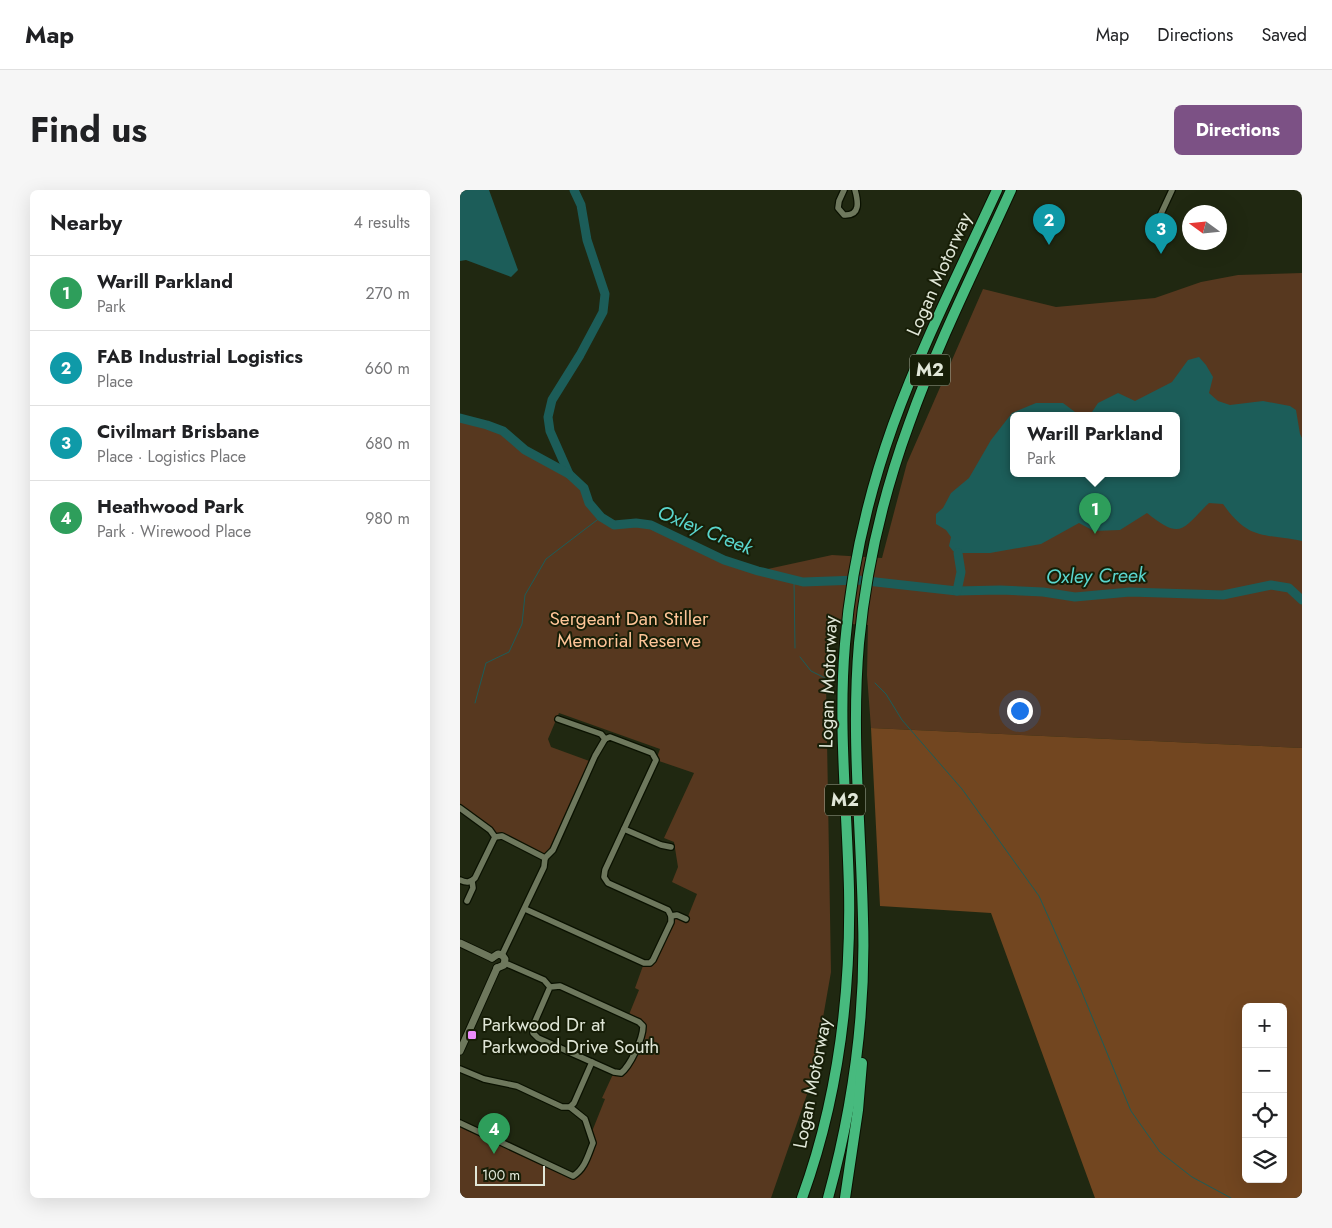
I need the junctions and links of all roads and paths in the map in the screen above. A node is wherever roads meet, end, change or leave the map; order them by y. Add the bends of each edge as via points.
1 (844, 190) edge
2 (855, 190) edge
3 (996, 190) edge
4 (1011, 190) edge
5 (1172, 190) edge
6 (1159, 218) dead end
7 (558, 718) dead end
8 (605, 739) junction
9 (460, 808) edge
10 (624, 829) junction
11 (495, 837) junction
12 (671, 846) dead end
13 (545, 858) junction
14 (460, 880) edge
15 (472, 881) junction
16 (467, 901) dead end
17 (525, 909) junction
18 (671, 916) junction
19 (686, 919) dead end
20 (460, 943) edge
21 (502, 955) junction
22 (492, 958) junction
23 (505, 963) junction
24 (497, 968) junction
25 (550, 987) junction
26 (860, 1027) junction
27 (460, 1051) edge
28 (592, 1062) junction
29 (460, 1069) edge
30 (570, 1107) junction
31 (828, 1107) junction
32 (489, 1119) dead end
33 (460, 1123) edge
34 (482, 1133) junction
35 (796, 1198) edge
36 (802, 1198) edge
37 (828, 1198) edge
38 (845, 1198) edge

1 - 2 street via 838,208 844,215 850,215 858,207
3 - 31 highway, Logan Motorway / M2 via 900,406 878,473 857,555 847,624 842,719 849,887 848,949 838,1058
4 - 26 highway, Logan Motorway / M2 via 908,425 886,493 871,557 861,626 856,698 864,929
5 - 6 street
7 - 8 street via 601,734
8 - 10 street via 610,737 652,753 656,760
8 - 13 street via 554,850
9 - 11 street
10 - 12 street
10 - 18 street via 604,870 604,877 608,883 668,910
11 - 13 street via 502,836
11 - 15 street
13 - 17 street
14 - 15 street
15 - 16 street via 473,888
17 - 18 street via 644,963 654,960
17 - 21 street
18 - 19 street
20 - 22 street
21 - 22 street
21 - 23 street
22 - 24 street
23 - 24 street
23 - 25 street via 544,980
24 - 27 street
25 - 28 street via 533,1032 538,1038
25 - 28 street via 560,986 643,1026 643,1034 621,1073
26 - 37 highway, Logan Motorway / M2 via 845,1129
26 - 38 highway via 863,1037 861,1083
28 - 30 street
29 - 30 street via 484,1079 517,1086 562,1107
30 - 34 street via 585,1119 593,1142 583,1167 573,1176
31 - 35 highway
31 - 36 highway, Logan Motorway / M2
32 - 34 street
33 - 34 street

